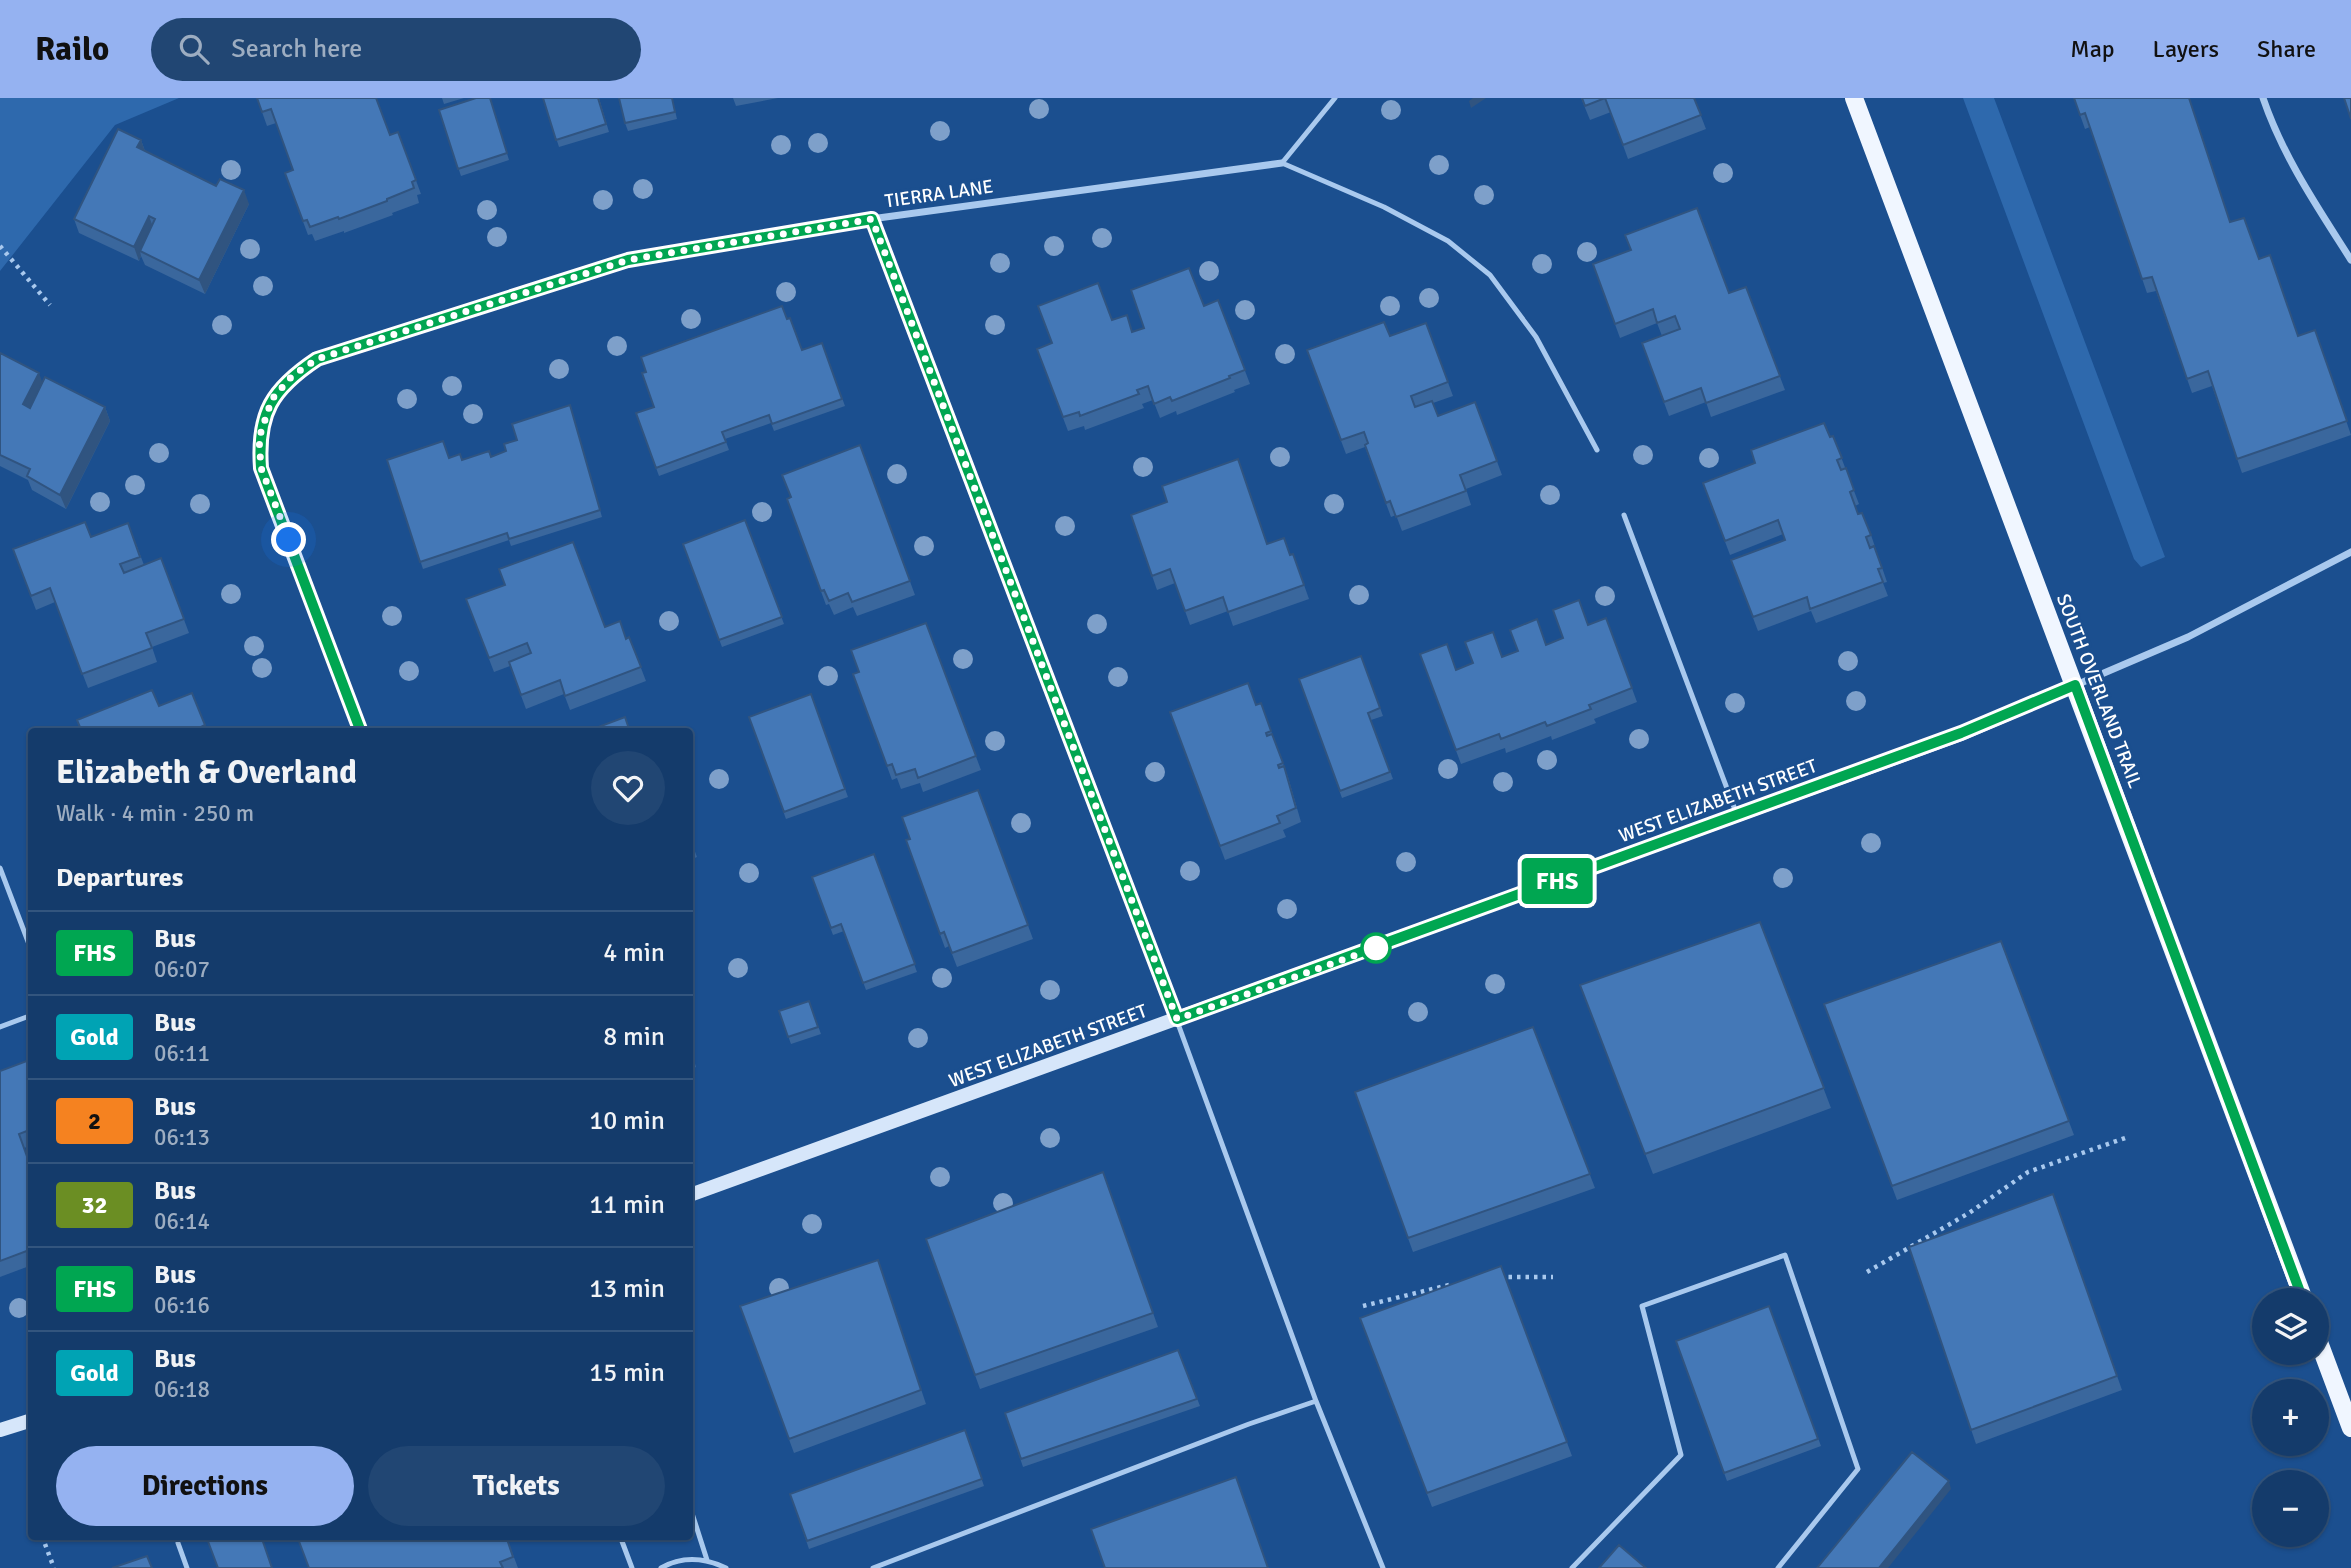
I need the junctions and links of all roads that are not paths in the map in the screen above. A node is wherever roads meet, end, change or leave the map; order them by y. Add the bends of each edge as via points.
1 (1335, 98) edge
2 (1854, 98) edge
3 (2263, 98) edge
4 (1282, 163) junction
5 (872, 219) junction
6 (2351, 261) edge
7 (1597, 450) dead end
8 (1624, 514) dead end
9 (2351, 552) edge
10 (2075, 685) junction
11 (359, 728) edge
12 (1737, 815) junction
13 (0, 868) edge
14 (28, 942) edge
15 (28, 1016) edge
16 (1177, 1019) junction
17 (0, 1027) edge
18 (693, 1194) edge
19 (2300, 1288) edge
20 (2328, 1365) edge
21 (1316, 1401) junction
22 (28, 1421) edge
23 (2351, 1428) edge
24 (0, 1430) edge
25 (693, 1516) edge
26 (622, 1540) edge
27 (178, 1543) dead end
28 (707, 1560) junction
29 (187, 1568) edge
30 (632, 1568) edge
31 (661, 1568) edge
32 (726, 1568) edge
33 (873, 1568) edge
34 (1383, 1568) edge
35 (1572, 1568) edge
36 (1778, 1568) edge

1 - 4 lane
2 - 10 main road, SOUTH OVERLAND TRAIL
3 - 6 street via 2275,133
4 - 5 street, TIERRA LANE
4 - 7 lane via 1437,235 1490,275 1536,337
5 - 11 street, TIERRA LANE via 628,260 317,359 292,376 272,399 259,438 261,468
5 - 16 street
8 - 12 lane
9 - 10 street, WEST ELIZABETH STREET via 2188,637
10 - 12 main road, WEST ELIZABETH STREET via 1961,733
10 - 19 main road, SOUTH OVERLAND TRAIL
12 - 16 main road, WEST ELIZABETH STREET
13 - 14 lane
15 - 17 lane
16 - 18 main road, WEST ELIZABETH STREET
16 - 21 lane
20 - 23 main road
21 - 33 lane
21 - 34 lane
22 - 24 main road
25 - 28 lane
26 - 30 lane
27 - 29 lane
28 - 31 lane via 687,1559
28 - 32 lane
35 - 36 lane via 1681,1455 1642,1306 1784,1255 1858,1469

